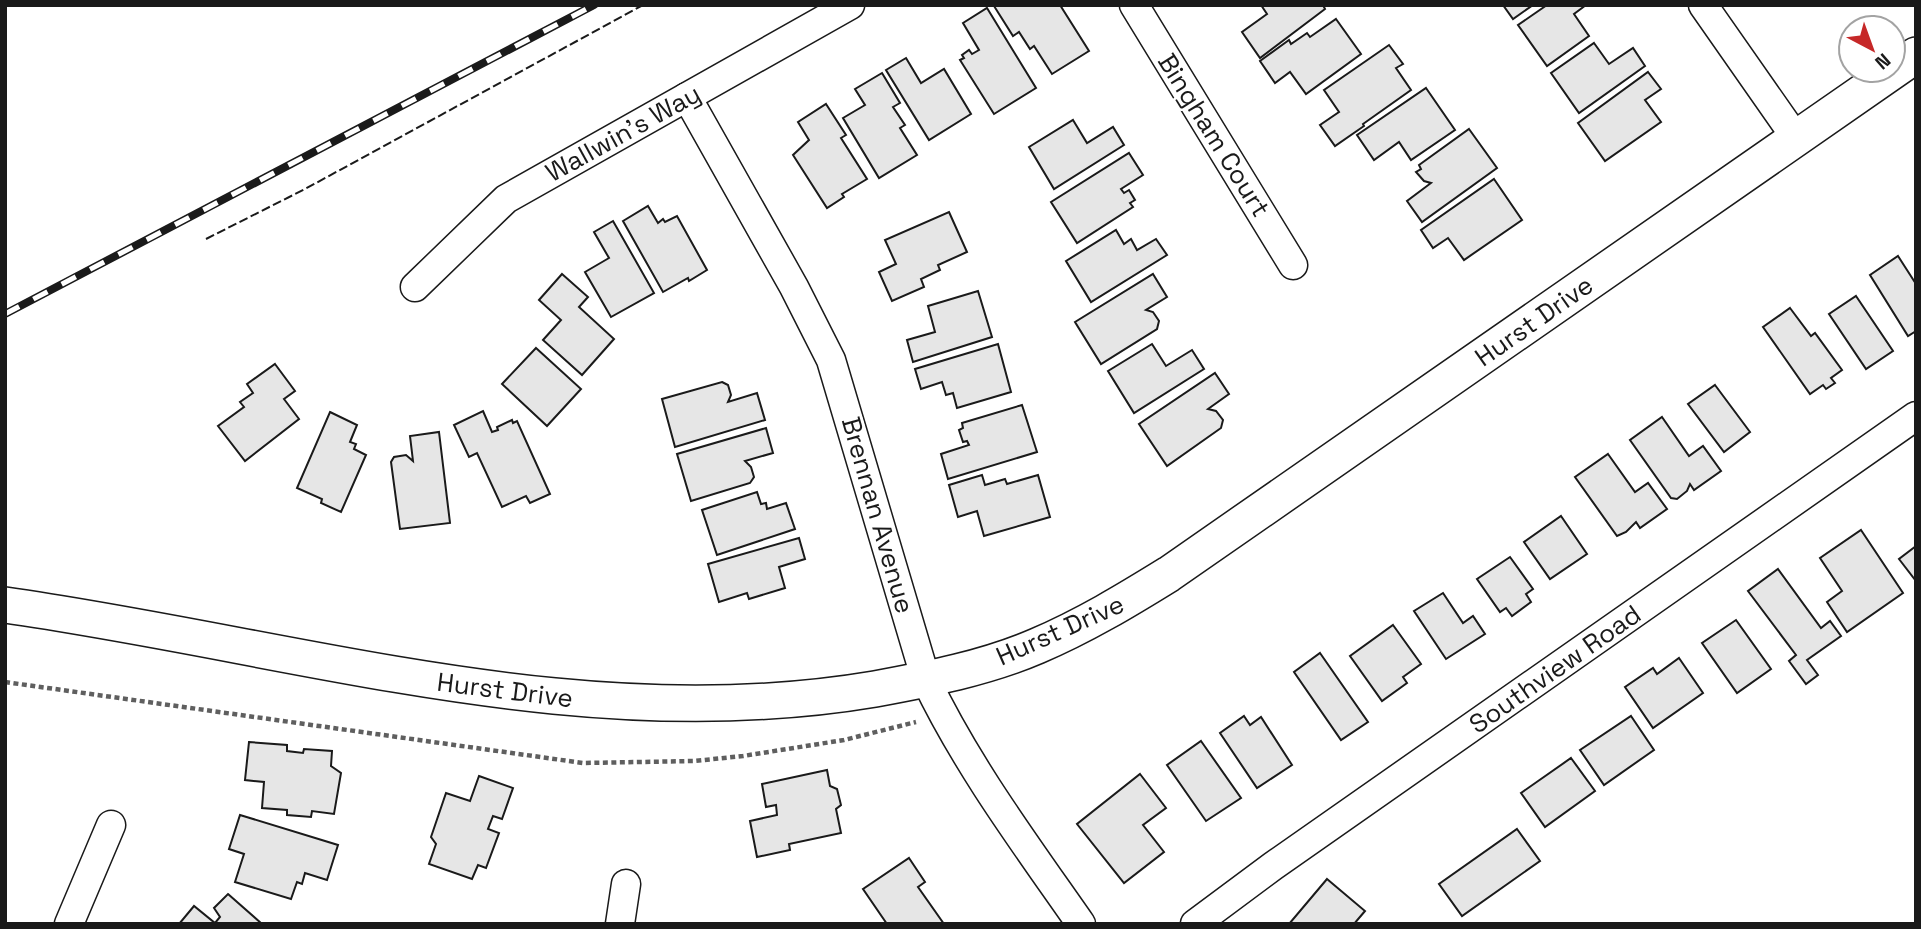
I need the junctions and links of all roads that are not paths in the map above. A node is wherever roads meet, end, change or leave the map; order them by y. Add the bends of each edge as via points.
1 (850, 5) edge
2 (1134, 5) edge
3 (1703, 5) edge
4 (1916, 55) edge
5 (687, 97) junction
6 (1796, 138) junction
7 (1293, 265) dead end
8 (415, 287) dead end
9 (1916, 416) edge
10 (5, 605) edge
11 (926, 680) junction
12 (111, 825) dead end
13 (626, 884) dead end
14 (69, 924) edge
15 (620, 924) edge
16 (1080, 924) edge
17 (1195, 924) edge

1 - 5 street, Wallwin's Way
2 - 7 street, Bingham Court
3 - 6 street
4 - 6 street, Hurst Drive
5 - 8 street, Wallwin's Way via 506,199
5 - 11 street, Brennan Avenue via 831,360
6 - 11 street, Hurst Drive via 1169,574 1094,619 1037,646
9 - 17 street, Southview Road
10 - 11 street, Hurst Drive via 462,686 558,698 663,703 782,701
11 - 16 street, Brennan Avenue via 943,716 1008,819
12 - 14 street
13 - 15 street

